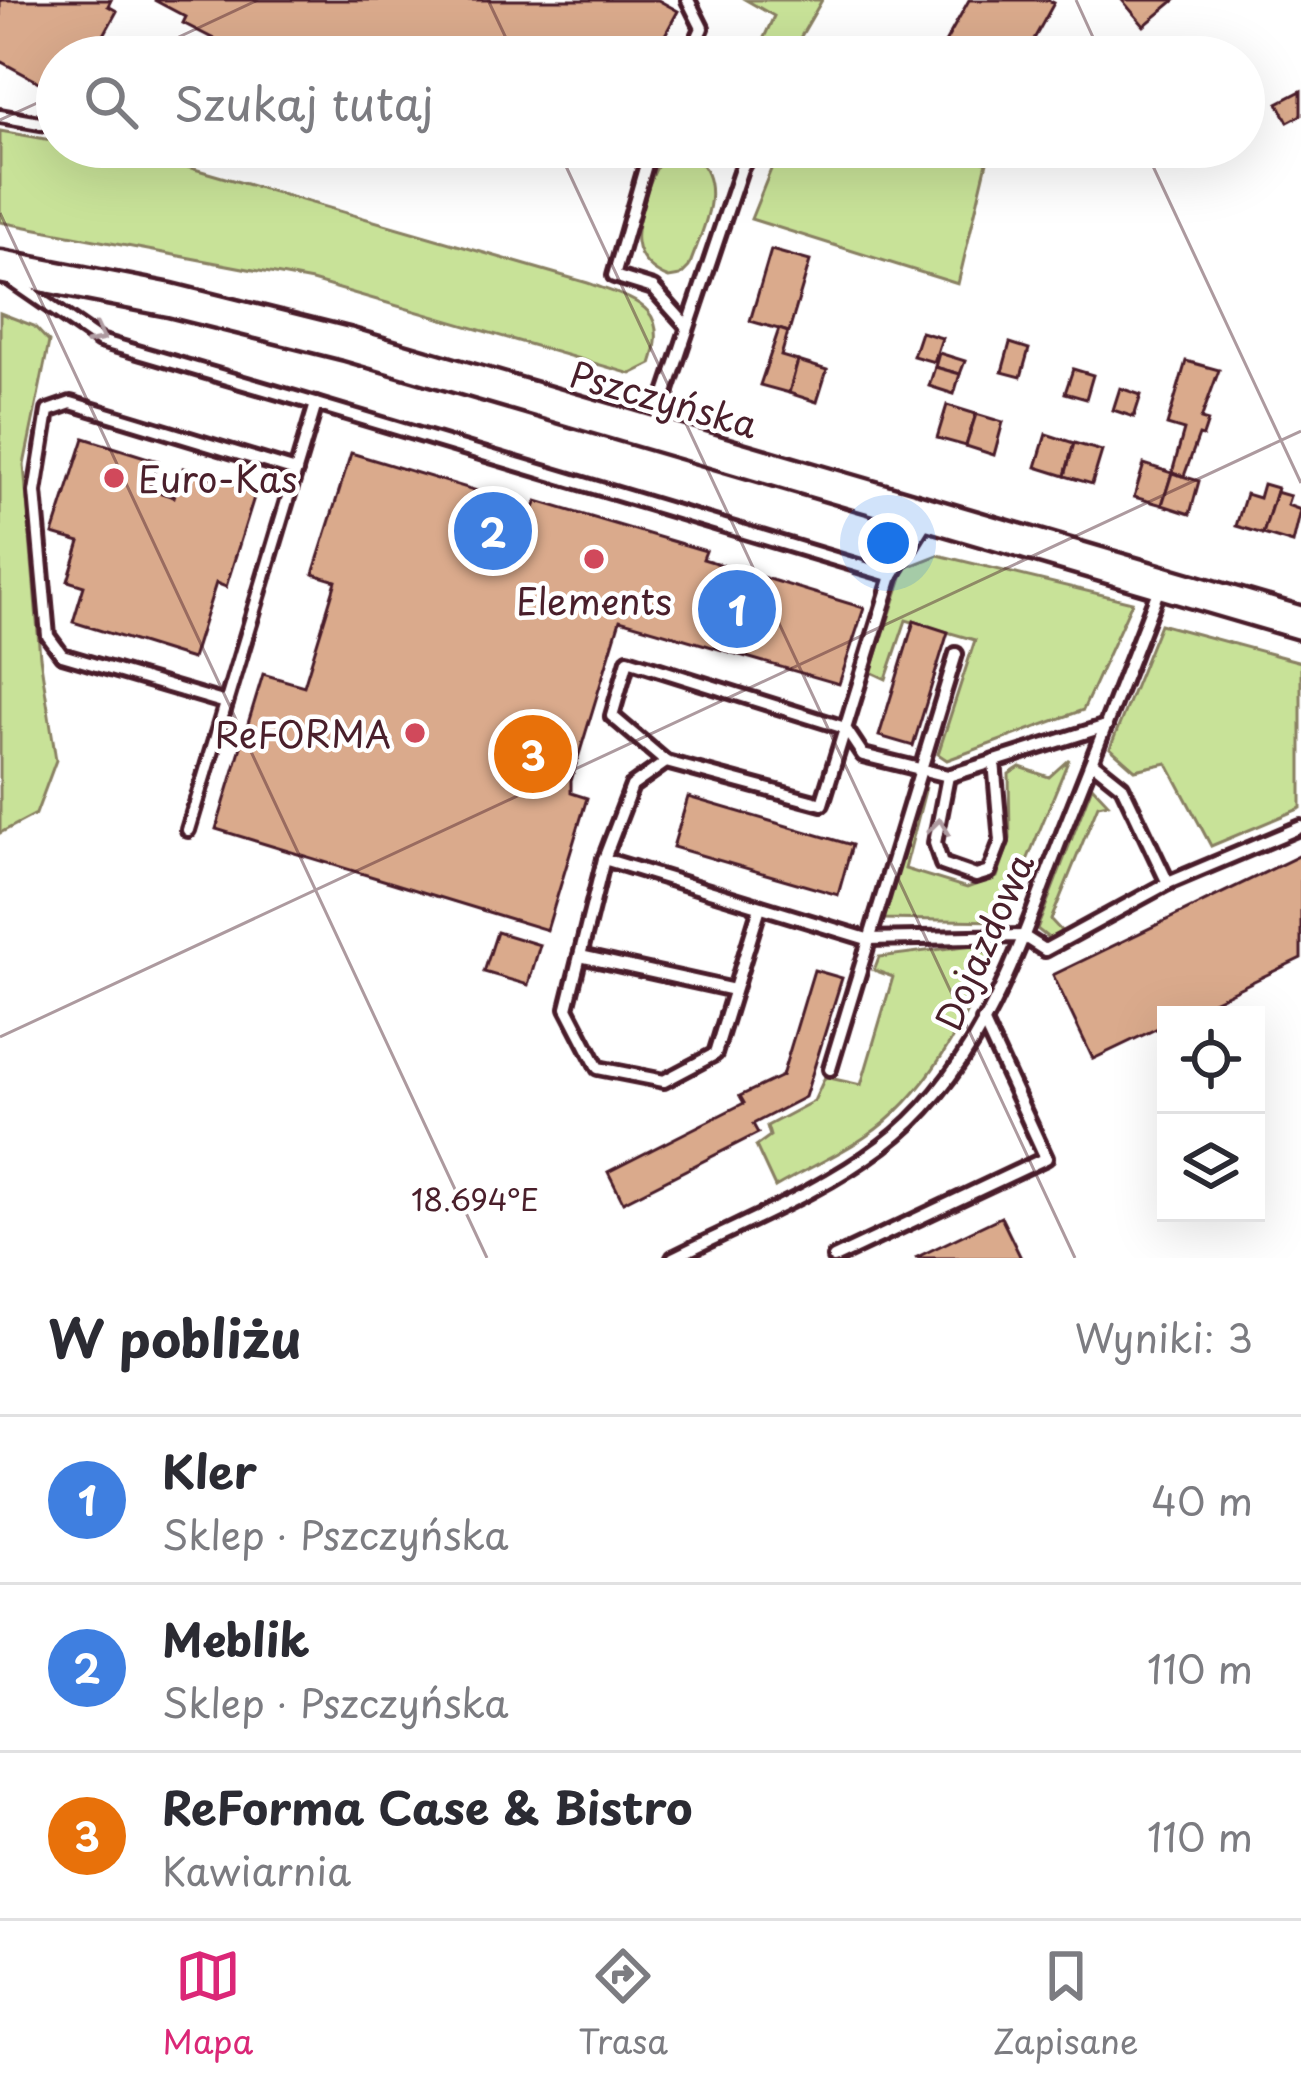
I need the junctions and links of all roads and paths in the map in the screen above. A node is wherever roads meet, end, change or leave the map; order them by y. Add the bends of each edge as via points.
1 (688, 0) edge
2 (698, 36) edge
3 (0, 116) edge
4 (36, 122) edge
5 (645, 168) edge
6 (742, 168) edge
7 (0, 269) edge
8 (686, 325) junction
9 (316, 404) junction
10 (652, 435) junction
11 (296, 471) junction
12 (930, 516) junction
13 (892, 576) junction
14 (1162, 583) junction
15 (1301, 622) edge
16 (956, 654) dead end
17 (226, 703) junction
18 (1106, 726) junction
19 (845, 728) junction
20 (994, 761) junction
21 (666, 762) junction
22 (1091, 762) junction
23 (919, 770) junction
24 (948, 776) junction
25 (1301, 826) edge
26 (188, 830) dead end
27 (604, 859) junction
28 (1168, 883) junction
29 (760, 907) junction
30 (1023, 936) junction
31 (867, 939) junction
32 (580, 956) junction
33 (734, 990) junction
34 (983, 1022) junction
35 (830, 1069) dead end
36 (704, 1242) junction
37 (673, 1258) edge
38 (711, 1258) edge
39 (834, 1258) edge

1 - 2 lane
3 - 4 lane
5 - 8 lane via 614,276 653,288
6 - 8 lane
7 -> 9 lane via 100,341
7 - 10 main road, Pszczyńska via 281,326
8 - 10 lane
9 - 11 lane
9 - 13 lane
10 - 12 main road, Pszczyńska
11 - 17 lane
11 - 17 lane via 71,403 48,411 35,492 48,636 62,655
12 - 13 lane
12 - 14 main road, Pszczyńska
13 - 19 lane
14 - 15 main road, Pszczyńska
14 - 18 lane, Dojazdowa
16 - 23 lane
17 - 26 lane
18 - 20 lane
18 - 22 lane, Dojazdowa
19 - 21 lane via 822,804
19 - 21 lane via 628,660 612,716
19 - 23 lane via 863,755
20 - 24 lane
20 -> 24 lane via 1001,841 989,872 942,864 935,843
21 - 27 lane via 632,786
22 - 28 lane via 1123,786
22 - 30 lane, Dojazdowa
23 - 24 lane
23 - 31 lane
25 - 28 lane
27 - 29 lane
27 - 32 lane
28 - 30 lane via 1045,950
29 - 31 lane
29 - 33 lane
30 - 31 lane
30 - 34 lane, Dojazdowa
31 - 35 lane
32 - 33 lane
32 - 33 lane via 567,1008 598,1068 664,1081 715,1054
34 - 36 lane, Dojazdowa via 932,1099 885,1144
34 - 39 lane via 1046,1158
36 - 37 lane, Dojazdowa
36 - 38 lane

